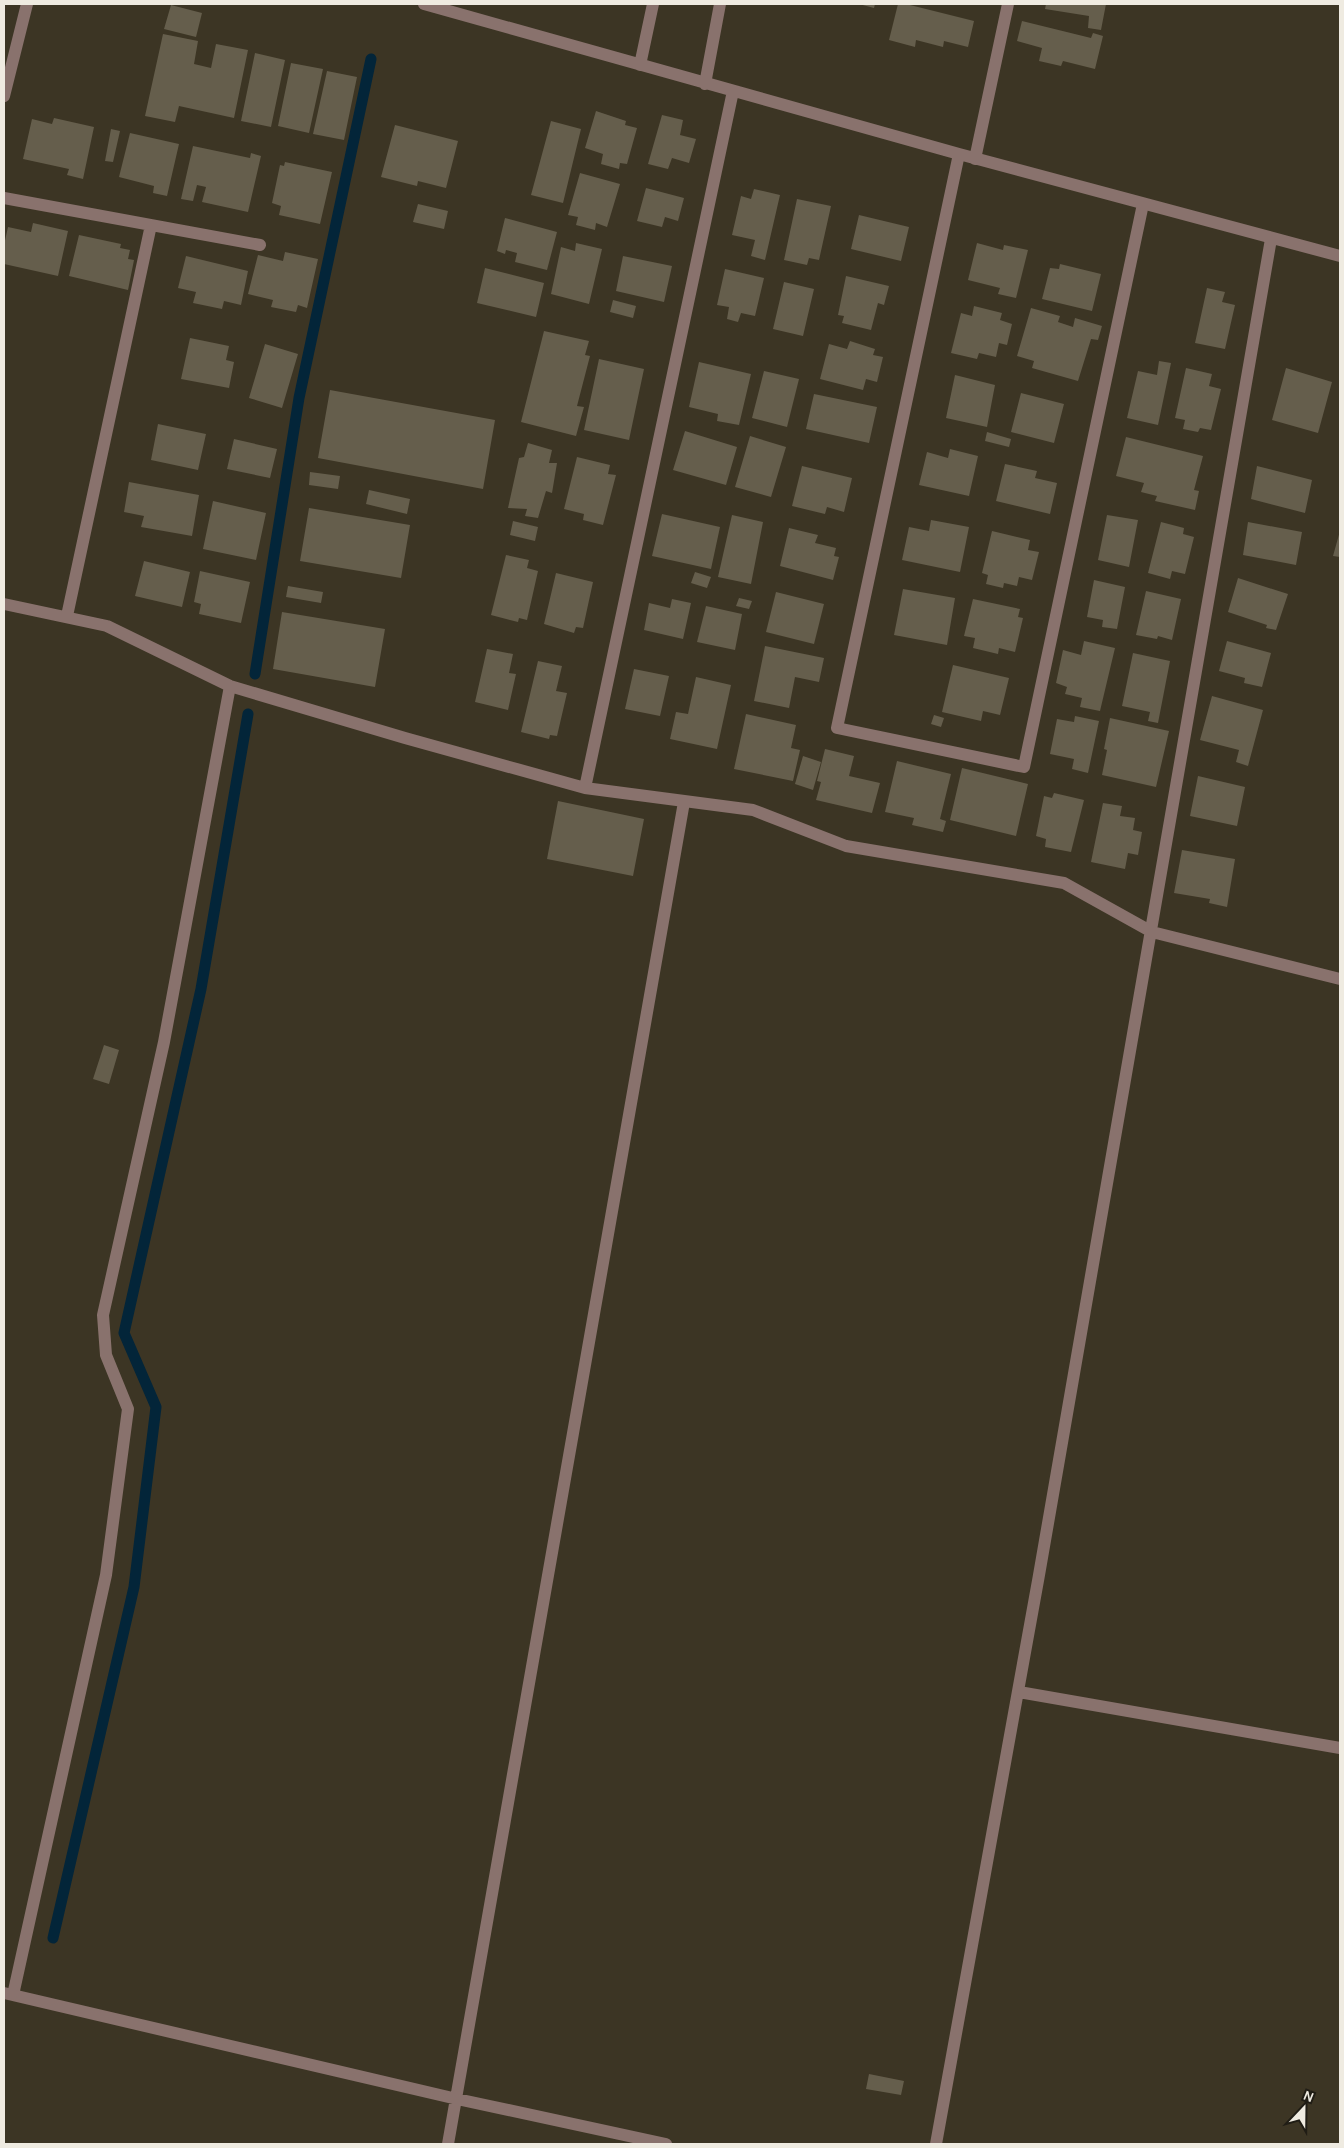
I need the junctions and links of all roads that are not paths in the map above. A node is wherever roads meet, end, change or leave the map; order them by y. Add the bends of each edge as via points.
1 (27, 4) edge
2 (424, 4) edge
3 (653, 4) edge
4 (720, 4) edge
5 (1008, 4) edge
6 (640, 65) junction
7 (705, 84) junction
8 (733, 91) junction
9 (4, 96) edge
10 (959, 154) junction
11 (975, 159) junction
12 (4, 198) edge
13 (1143, 204) junction
14 (151, 225) junction
15 (1271, 239) junction
16 (260, 245) dead end
17 (1340, 256) edge
18 (4, 604) edge
19 (67, 616) junction
20 (230, 686) junction
21 (585, 788) junction
22 (684, 802) junction
23 (1152, 932) junction
24 (1340, 979) edge
25 (1019, 1692) junction
26 (1340, 1748) edge
27 (8, 1994) edge
28 (457, 2098) junction
29 (448, 2144) edge
30 (666, 2144) edge
31 (936, 2144) edge

1 - 9 street
2 - 6 street
3 - 6 street
4 - 7 street
5 - 11 street
6 - 7 street
7 - 8 street
8 - 10 street
8 - 21 street
10 - 11 street
10 - 13 street via 836,728 1024,767
11 - 13 street
12 - 14 street
13 - 15 street
14 - 16 street
14 - 19 street
15 - 17 street
15 - 23 street
18 - 19 street
19 - 20 street via 107,626
20 - 21 street
20 - 27 street via 164,1042 103,1315 106,1355 128,1409 106,1575
21 - 22 street
22 - 23 street via 753,810 846,846 1064,883
22 - 28 street
23 - 24 street
23 - 25 street
25 - 26 street
25 - 31 street
27 - 28 street
28 - 29 street
28 - 30 street

